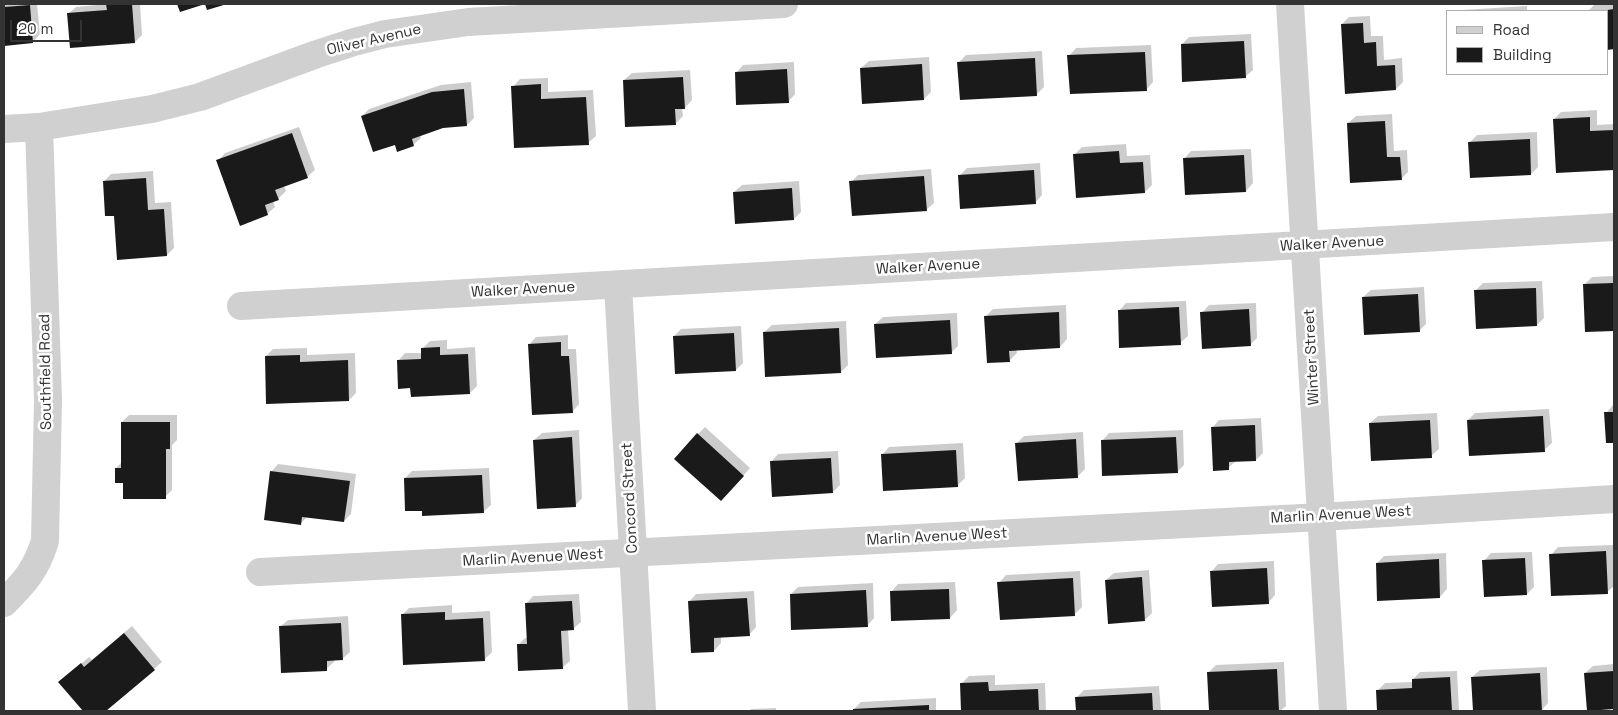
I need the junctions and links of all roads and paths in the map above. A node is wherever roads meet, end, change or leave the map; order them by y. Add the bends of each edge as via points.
1 (784, 4) edge
2 (1290, 4) edge
3 (39, 127) junction
4 (4, 129) edge
5 (1614, 227) edge
6 (1305, 246) junction
7 (618, 285) junction
8 (241, 306) dead end
9 (1614, 499) edge
10 (1321, 517) junction
11 (633, 553) junction
12 (260, 572) dead end
13 (4, 602) edge
14 (642, 711) edge
15 (1333, 711) edge

1 - 3 street, Oliver Avenue via 468,22 394,33 354,42 181,102
2 - 6 street, Winter Street
3 - 4 street, Oliver Avenue
3 - 13 street, Southfield Road via 48,400 46,541 38,562 21,586
5 - 6 street, Walker Avenue
6 - 7 street, Walker Avenue
6 - 10 street, Winter Street
7 - 8 street, Walker Avenue
7 - 11 street, Concord Street
9 - 10 street, Marlin Avenue West
10 - 11 street, Marlin Avenue West
10 - 15 street, Winter Street
11 - 12 street, Marlin Avenue West
11 - 14 street, Concord Street

